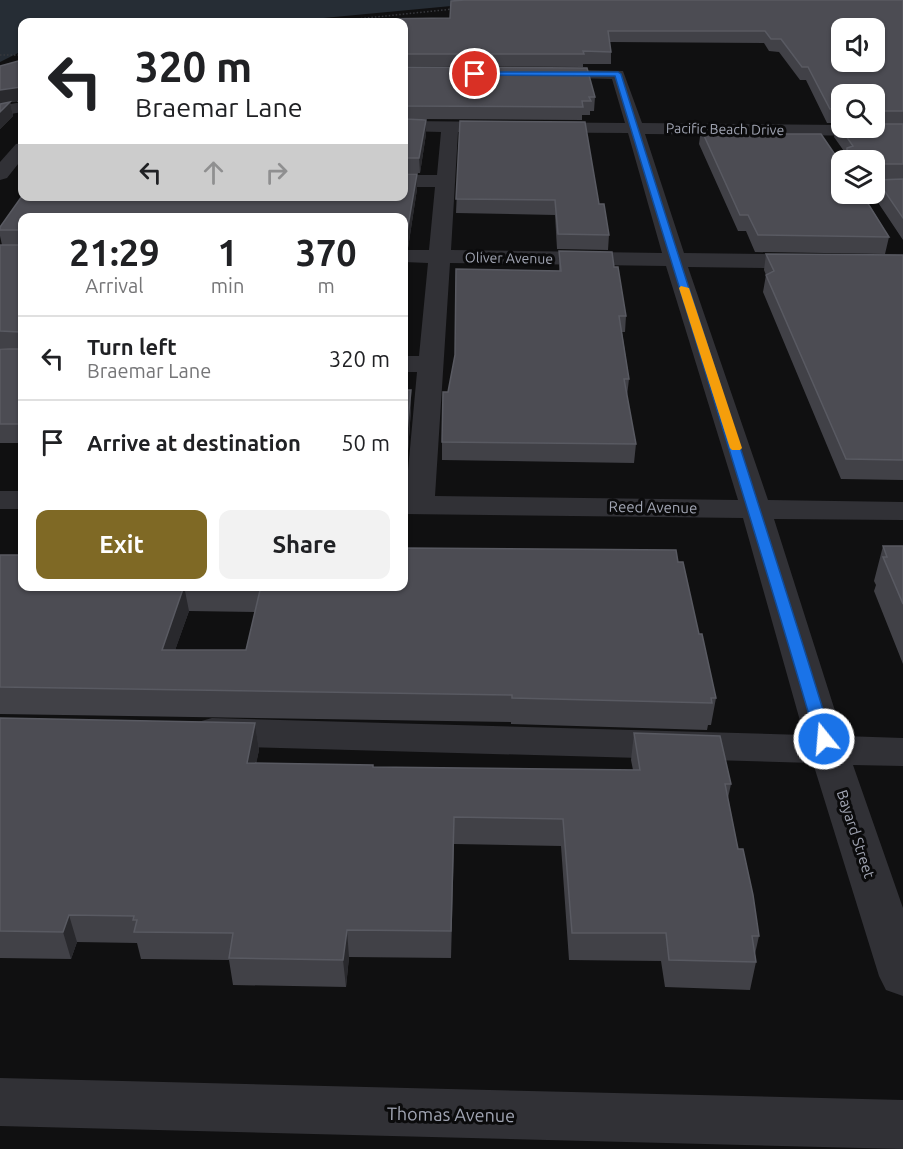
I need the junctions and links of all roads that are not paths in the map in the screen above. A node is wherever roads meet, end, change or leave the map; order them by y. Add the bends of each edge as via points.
1 (523, 74) edge
2 (408, 126) edge
3 (450, 127) junction
4 (634, 129) junction
5 (817, 130) junction
6 (831, 130) edge
7 (885, 130) edge
8 (903, 131) edge
9 (829, 148) edge
10 (18, 153) edge
11 (0, 174) edge
12 (0, 180) edge
13 (18, 180) edge
14 (408, 181) edge
15 (447, 181) junction
16 (408, 256) edge
17 (900, 256) edge
18 (440, 257) junction
19 (675, 260) junction
20 (408, 364) edge
21 (431, 364) junction
22 (0, 500) edge
23 (18, 500) edge
24 (411, 505) edge
25 (756, 509) junction
26 (903, 511) edge
27 (176, 732) edge
28 (828, 751) junction
29 (903, 752) edge
30 (903, 976) edge
31 (0, 1102) edge
32 (903, 1125) edge

1 - 4 street, Bayard Street via 618,74
2 - 3 street, Pacific Beach Drive
3 - 4 street, Pacific Beach Drive
3 - 15 street
4 - 5 street, Pacific Beach Drive
4 - 19 street, Bayard Street
5 - 6 street, Pacific Beach Drive
5 - 9 street
7 - 8 street, Pacific Beach Drive
10 - 11 street
12 - 13 street
14 - 15 street
15 - 18 street
16 - 18 street, Oliver Avenue
17 - 19 street, Oliver Avenue
18 - 19 street, Oliver Avenue
18 - 21 street
19 - 25 street, Bayard Street
20 - 21 street
21 - 24 street
22 - 23 street
24 - 25 street, Reed Avenue
25 - 26 street, Reed Avenue
25 - 28 street, Bayard Street
27 - 28 street
28 - 29 street
28 - 30 street, Bayard Street
31 - 32 street, Thomas Avenue

